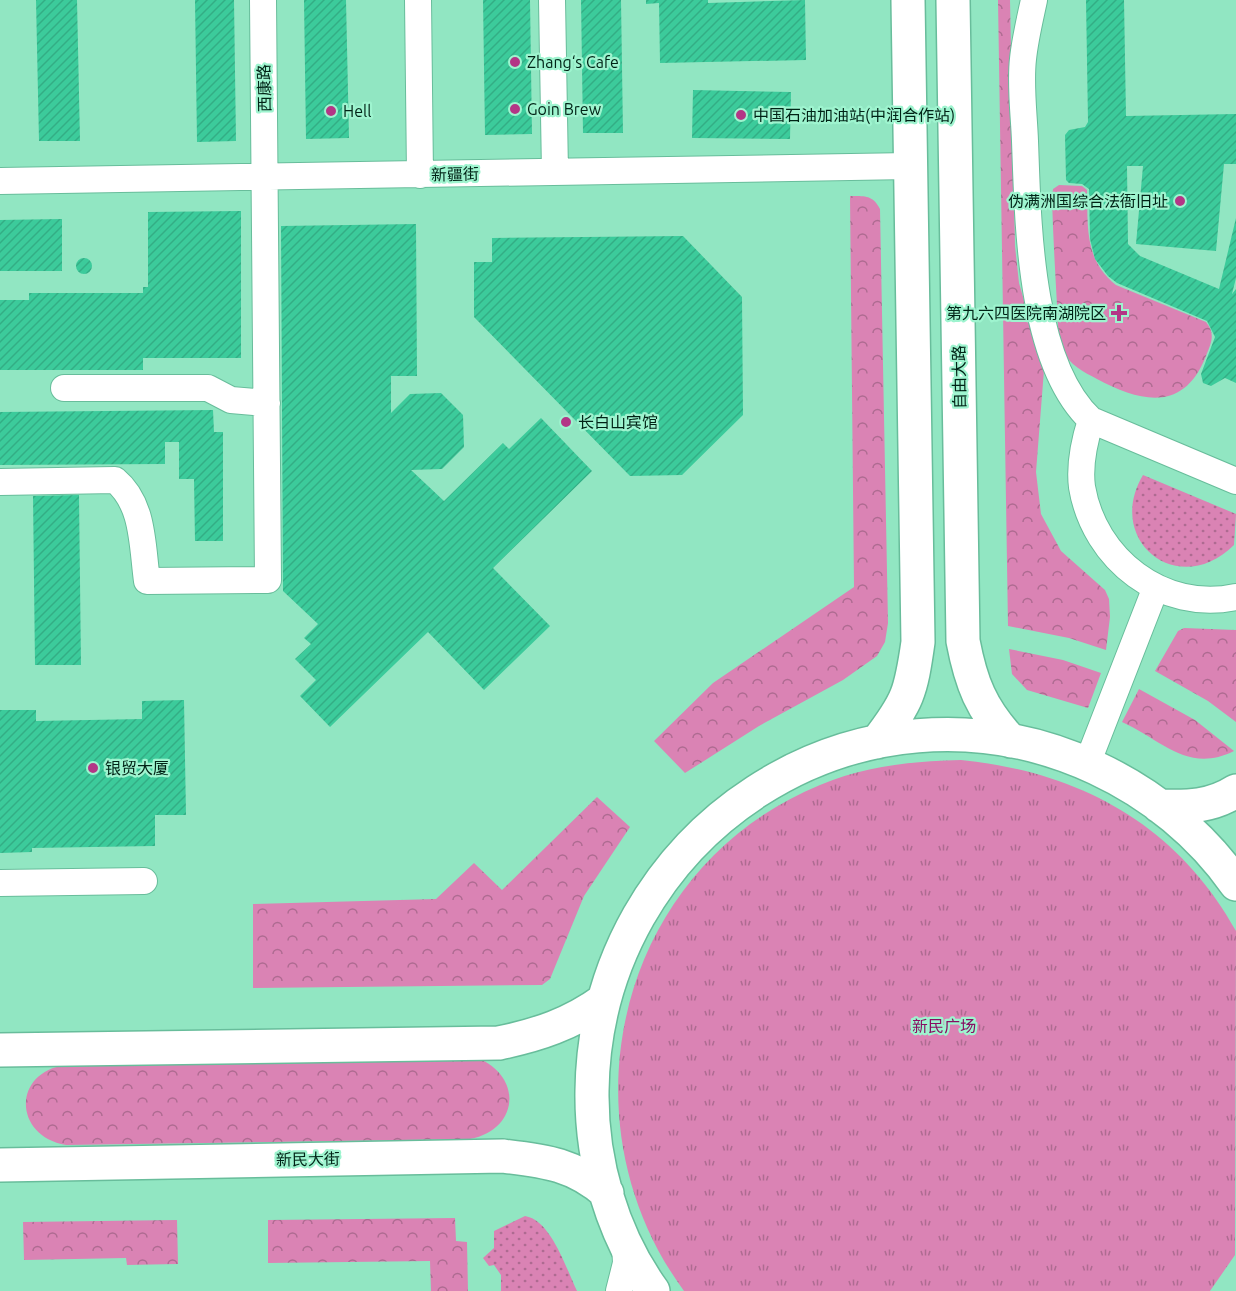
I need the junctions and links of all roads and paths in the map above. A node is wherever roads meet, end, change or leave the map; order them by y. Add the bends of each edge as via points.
1 (263, 0) edge
2 (418, 0) edge
3 (552, 0) edge
4 (908, 0) edge
5 (953, 0) edge
6 (1034, 0) edge
7 (910, 166) junction
8 (555, 172) junction
9 (420, 175) junction
10 (266, 177) junction
11 (0, 181) edge
12 (64, 388) dead end
13 (267, 403) junction
14 (1091, 420) junction
15 (1236, 481) edge
16 (0, 482) edge
17 (1156, 587) junction
18 (1236, 597) edge
19 (1011, 741) junction
20 (877, 742) junction
21 (1087, 764) junction
22 (1236, 791) edge
23 (1159, 806) junction
24 (144, 881) dead end
25 (0, 883) edge
26 (1236, 884) edge
27 (604, 1000) junction
28 (0, 1050) edge
29 (0, 1164) edge
30 (607, 1192) junction
31 (626, 1243) junction
32 (652, 1290) edge
33 (619, 1291) edge

1 - 10 street, 西康路
2 - 9 street
3 - 8 street
4 - 7 main road
5 - 19 main road, 自由大路 via 963,640 978,696 990,719
6 - 14 street via 1023,61 1028,227 1035,286 1065,387 1076,406
7 - 8 street, 新疆街
7 - 20 main road via 918,642 912,686 901,711
8 - 9 street, 新疆街
9 - 10 street, 新疆街
10 - 11 street, 新疆街
10 - 13 street, 西康路
12 - 13 street via 208,388 231,400
13 - 16 street, 西康路 via 268,580 147,581 137,509 128,491 115,480
14 - 15 street
14 - 17 street via 1081,463 1087,508 1107,548 1122,565
17 - 18 street via 1204,600
17 - 21 street
19 - 20 main road via 923,735
19 - 21 main road
20 - 27 main road via 809,762 774,779 710,825 682,853 637,916
21 - 23 main road
22 - 23 main road via 1209,804
23 - 26 main road via 1203,844
24 - 25 street
27 - 28 main road via 560,1026 499,1043
27 - 30 main road via 592,1066 592,1104 595,1143
29 - 30 main road, 新民大街 via 503,1156 569,1168
30 - 31 main road
31 - 32 main road
31 - 33 street

